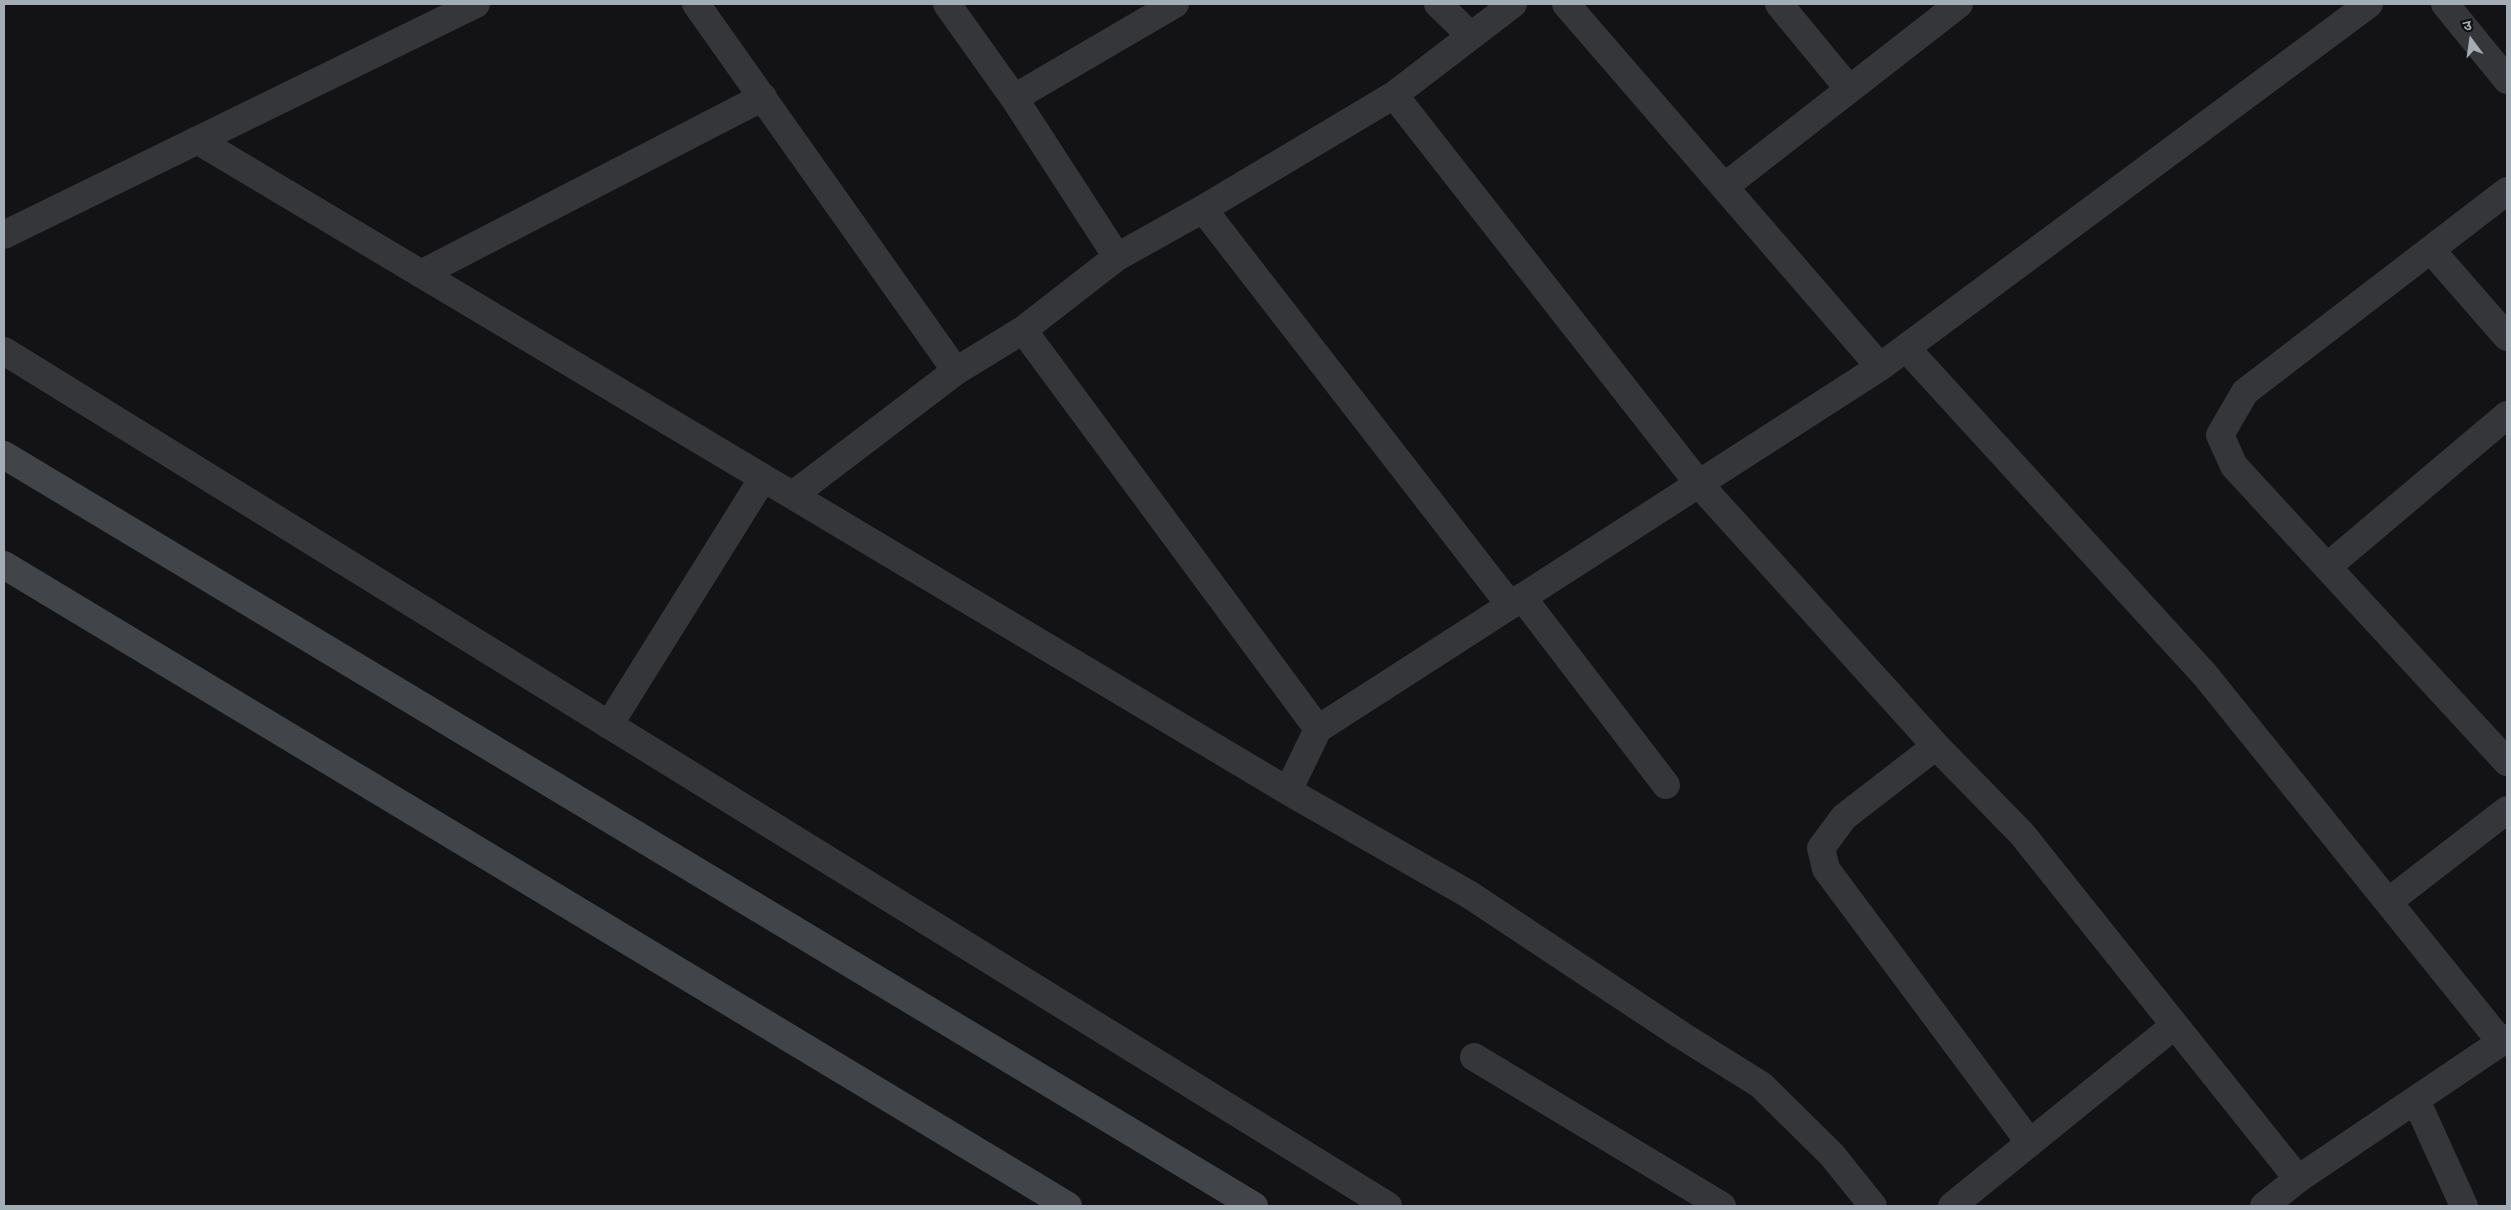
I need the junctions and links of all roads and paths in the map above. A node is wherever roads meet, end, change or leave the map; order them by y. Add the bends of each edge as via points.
1 (476, 4) edge
2 (696, 4) edge
3 (947, 4) edge
4 (1438, 4) edge
5 (1513, 4) edge
6 (1566, 4) edge
7 (1779, 4) edge
8 (1958, 4) edge
9 (2369, 4) edge
10 (2445, 4) edge
11 (1165, 6) edge
12 (1471, 36) junction
13 (2507, 80) edge
14 (1849, 89) junction
15 (1394, 95) junction
16 (763, 97) junction
17 (1014, 98) junction
18 (197, 140) junction
19 (1724, 187) junction
20 (2507, 191) edge
21 (1203, 209) junction
22 (4, 235) edge
23 (2431, 250) junction
24 (1117, 257) junction
25 (421, 274) junction
26 (1022, 330) junction
27 (2507, 337) edge
28 (1906, 348) junction
29 (4, 351) edge
30 (1880, 367) junction
31 (956, 371) junction
32 (2507, 415) edge
33 (4, 456) edge
34 (764, 478) junction
35 (1699, 484) junction
36 (793, 496) junction
37 (4, 566) edge
38 (2327, 567) junction
39 (1516, 601) junction
40 (609, 725) junction
41 (1318, 729) junction
42 (1936, 746) junction
43 (2507, 762) edge
44 (1666, 785) dead end
45 (1288, 791) junction
46 (2507, 810) edge
47 (2388, 902) junction
48 (2175, 1025) junction
49 (2504, 1040) edge
50 (1474, 1057) dead end
51 (2416, 1100) junction
52 (2030, 1143) junction
53 (2298, 1179) junction
54 (1068, 1206) edge
55 (1254, 1206) edge
56 (1388, 1206) edge
57 (1722, 1206) edge
58 (1873, 1206) edge
59 (1952, 1206) edge
60 (2264, 1206) edge
61 (2464, 1206) edge

1 - 18 street
2 - 16 street
3 - 17 street
4 - 12 street
5 - 12 street
6 - 19 street
7 - 14 street
8 - 14 street
9 - 28 street
10 - 13 street
11 - 17 street
12 - 15 street
14 - 19 street
15 - 21 street
15 - 35 street
16 - 25 street
16 - 31 street
17 - 24 street
18 - 22 street
18 - 25 street
19 - 30 street
20 - 23 street
21 - 24 street
21 - 39 street
23 - 27 street
23 - 38 street via 2245,392 2220,435 2234,466
24 - 26 street
25 - 34 street
26 - 31 street
26 - 41 street
28 - 30 street
28 - 47 street via 2205,674
29 - 40 street
30 - 35 street
31 - 36 street
32 - 38 street
33 - 55 street
34 - 36 street
34 - 40 street
35 - 39 street
35 - 42 street
36 - 45 street
37 - 54 street
38 - 43 street
39 - 41 street
39 - 44 street
40 - 56 street
41 - 45 street
42 - 48 street via 2022,834
42 - 52 street via 1844,817 1821,848 1826,868
45 - 58 street via 1470,895 1761,1085 1832,1155
46 - 47 street
47 - 49 street
48 - 52 street
48 - 53 street
49 - 51 street
50 - 57 street
51 - 53 street
51 - 61 street
52 - 59 street
53 - 60 street

